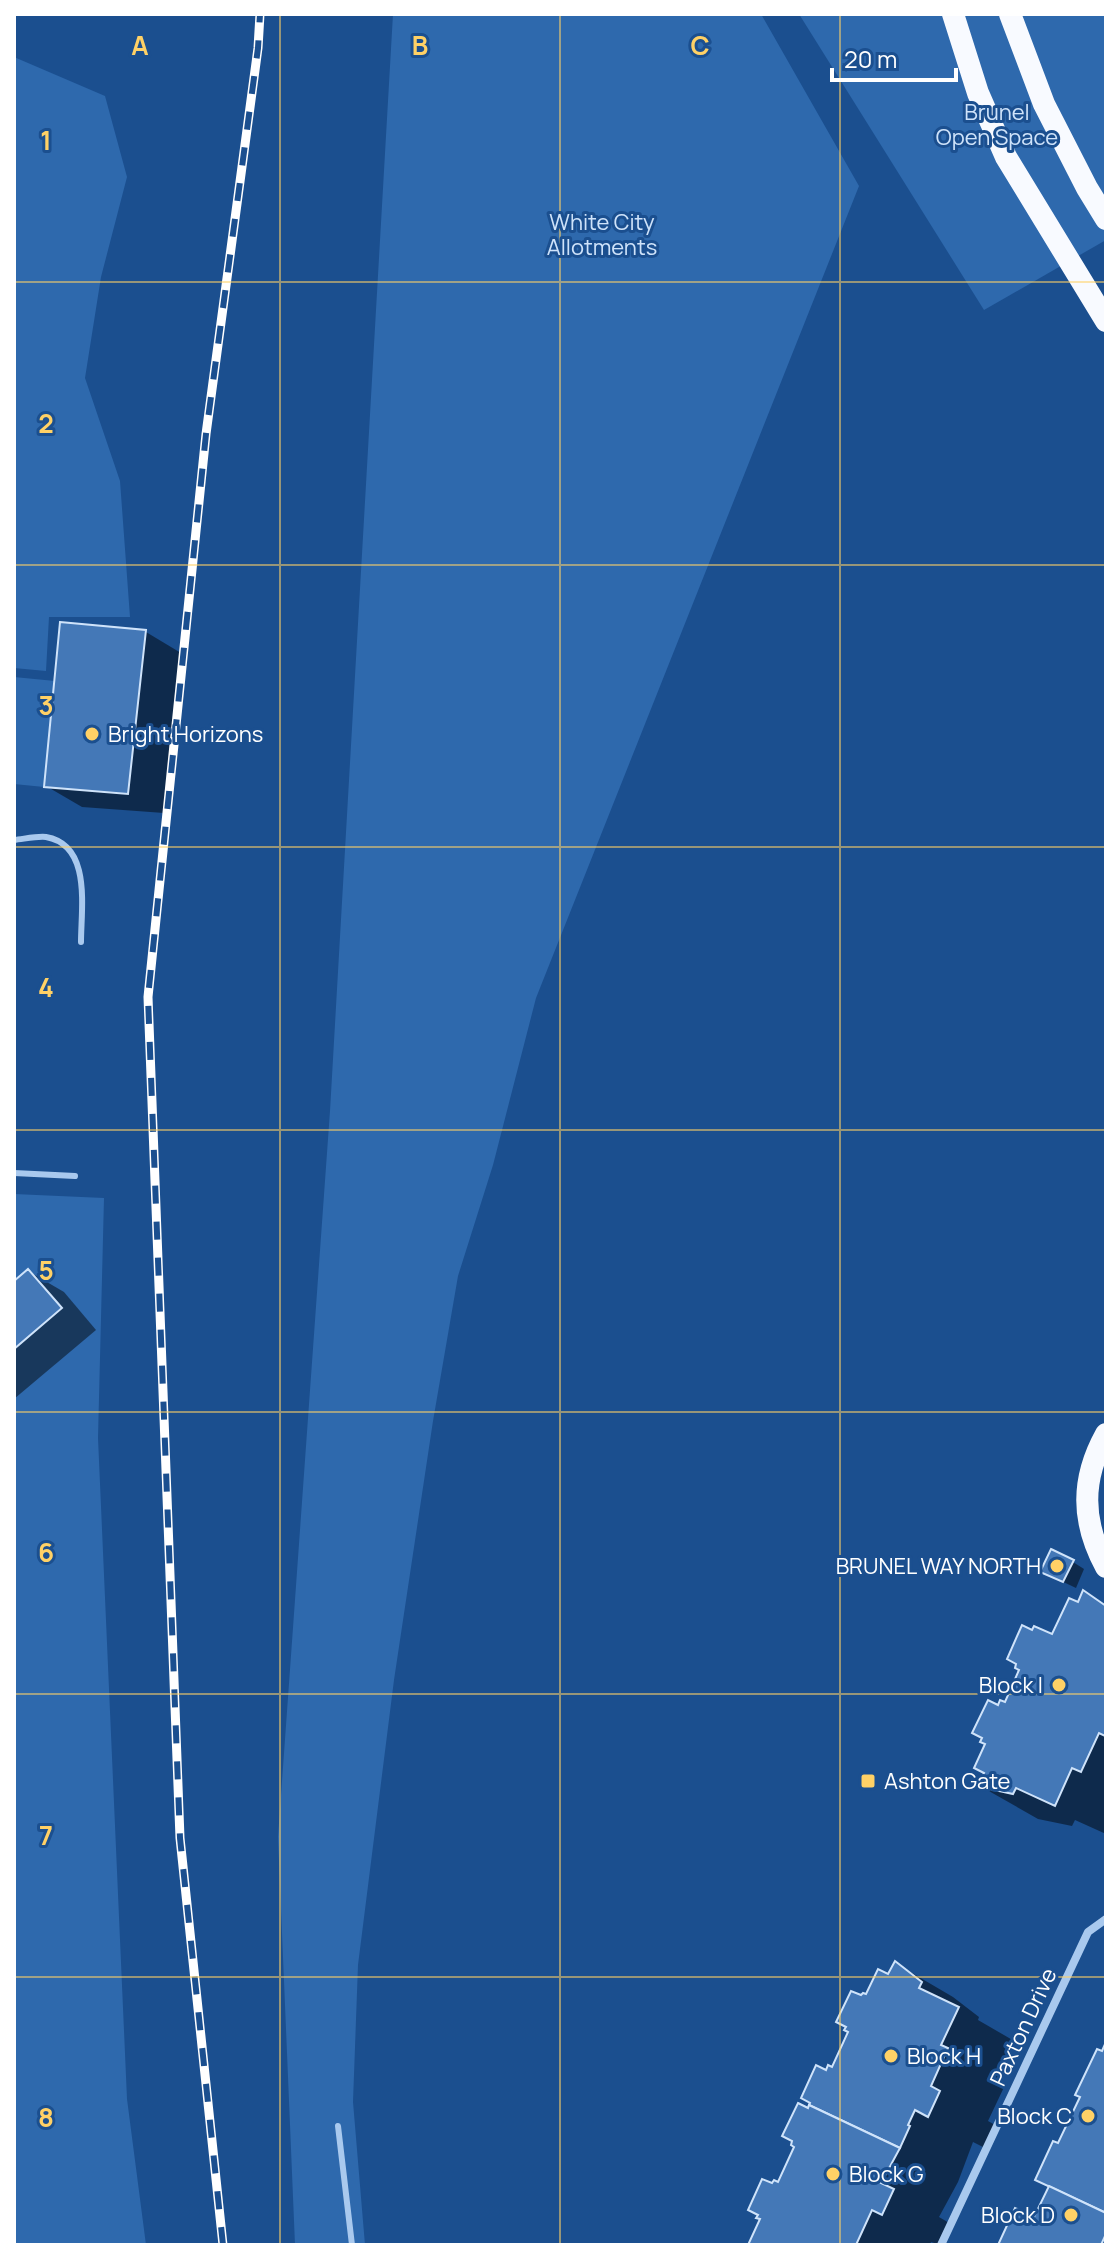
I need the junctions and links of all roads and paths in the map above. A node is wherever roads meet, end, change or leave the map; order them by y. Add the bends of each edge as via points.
1 (953, 14) edge
2 (1010, 14) edge
3 (1106, 219) edge
4 (1106, 321) edge
5 (14, 840) edge
6 (81, 942) dead end
7 (14, 1173) edge
8 (75, 1176) dead end
9 (1106, 1434) edge
10 (1106, 1567) edge
11 (1106, 1919) edge
12 (338, 2126) dead end
13 (352, 2245) edge
14 (941, 2245) edge

1 - 4 highway via 978,93 1006,157
2 - 3 highway via 1044,104
5 - 6 lane via 46,837 69,848 81,873
7 - 8 lane
9 - 10 highway via 1088,1480 1089,1519
11 - 14 street, Paxton Drive via 1088,1932
12 - 13 lane

